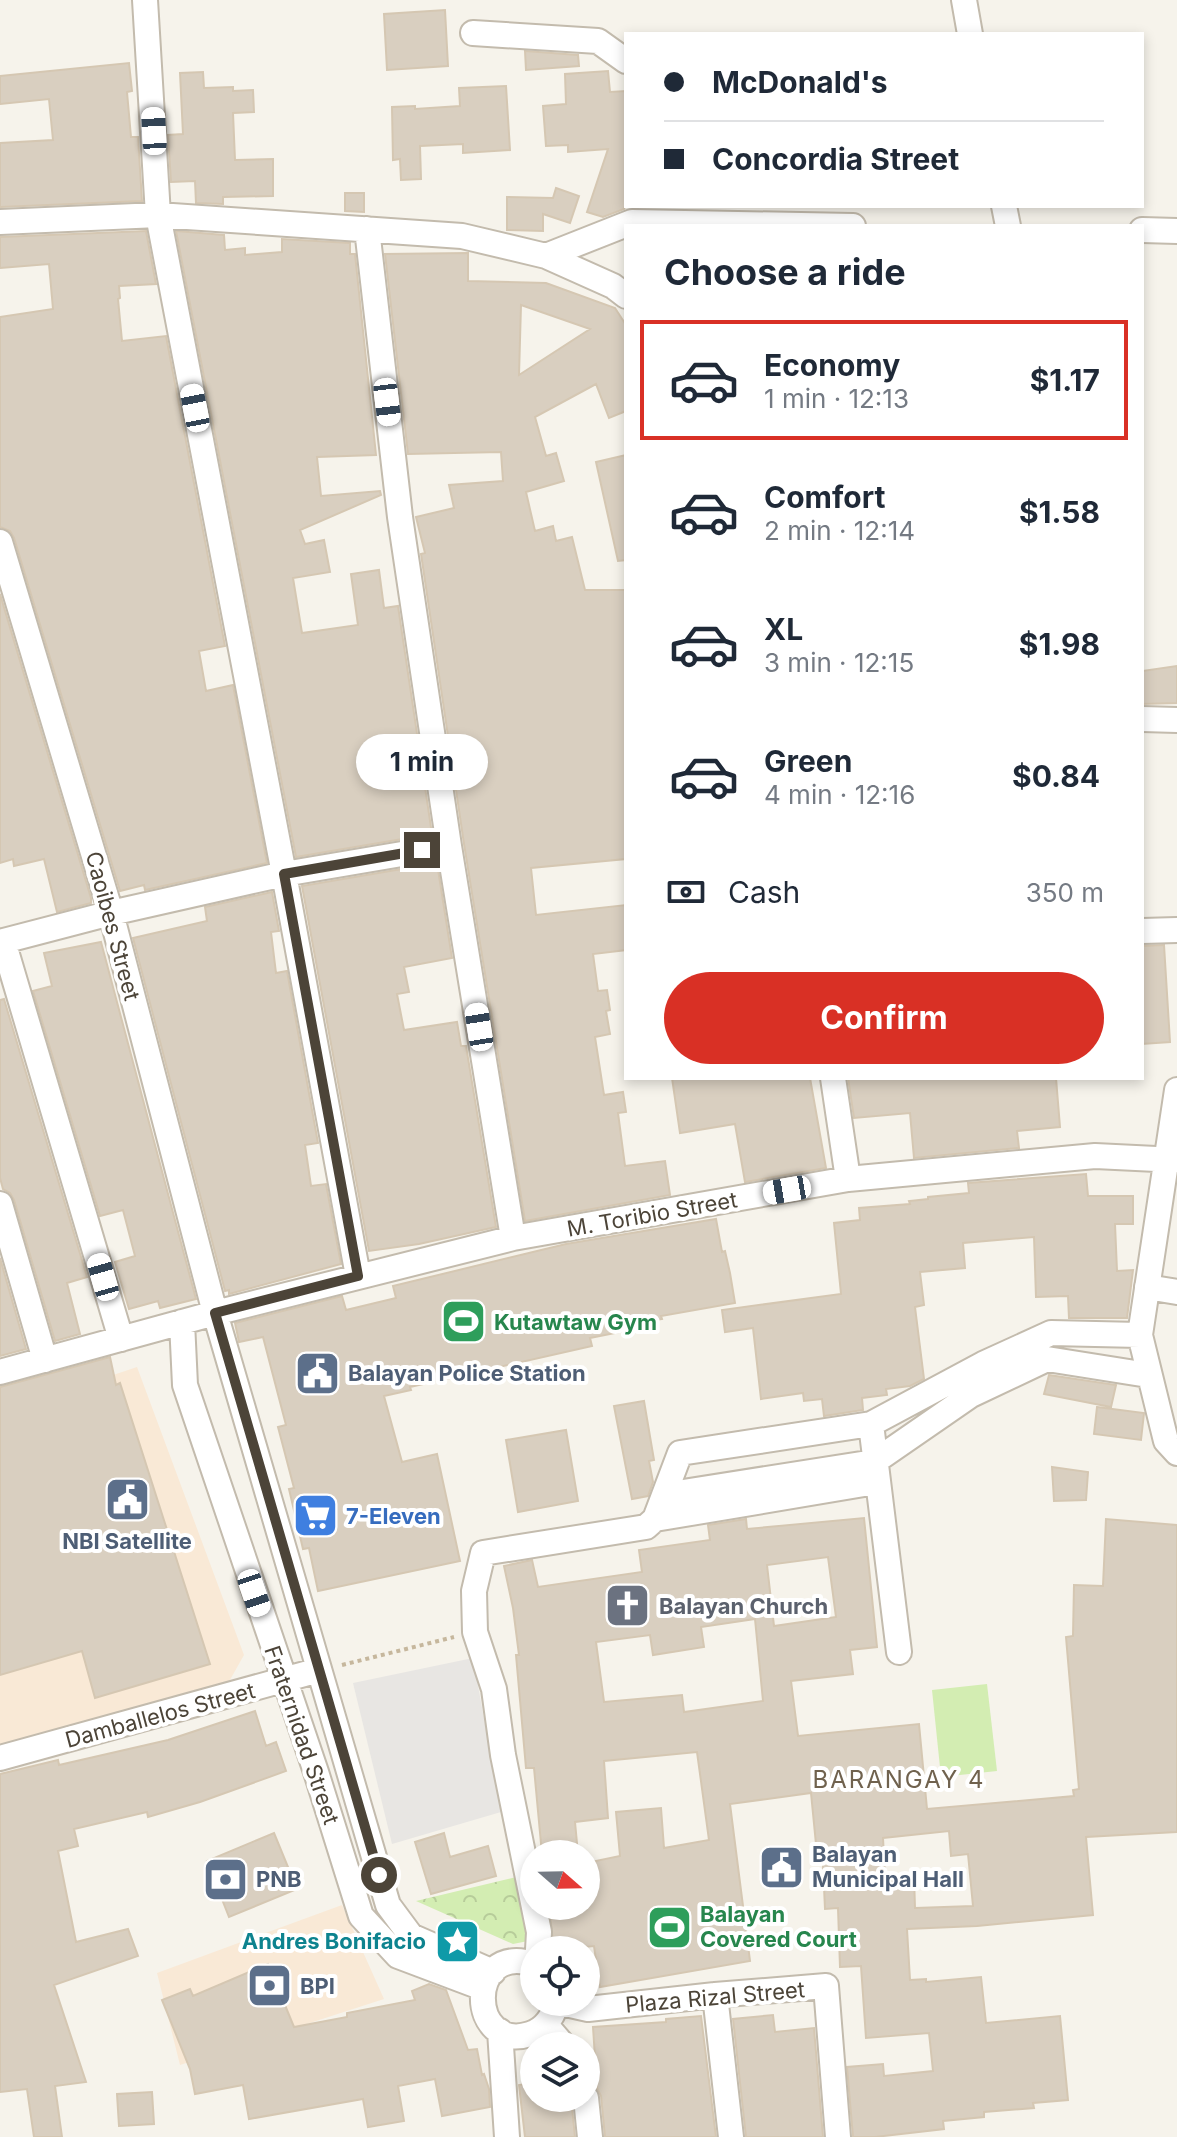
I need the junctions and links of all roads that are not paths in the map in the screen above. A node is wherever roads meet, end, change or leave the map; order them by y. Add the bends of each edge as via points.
1 (145, 0) edge
2 (964, 0) edge
3 (970, 32) edge
4 (473, 33) dead end
5 (624, 60) edge
6 (647, 214) edge
7 (158, 215) junction
8 (0, 222) edge
9 (627, 224) edge
10 (819, 224) edge
11 (624, 225) edge
12 (367, 229) junction
13 (1144, 230) edge
14 (1177, 231) edge
15 (546, 256) junction
16 (624, 294) edge
17 (0, 542) edge
18 (1144, 719) edge
19 (1177, 720) edge
20 (449, 846) junction
21 (284, 874) junction
22 (111, 913) junction
23 (1177, 930) edge
24 (1144, 931) edge
25 (2, 942) edge
26 (833, 1080) edge
27 (1177, 1090) edge
28 (1172, 1159) edge
29 (848, 1179) junction
30 (0, 1204) edge
31 (513, 1238) junction
32 (358, 1276) junction
33 (1147, 1287) junction
34 (1177, 1292) edge
35 (215, 1313) junction
36 (182, 1322) junction
37 (1140, 1335) junction
38 (121, 1339) junction
39 (45, 1360) junction
40 (0, 1372) edge
41 (1148, 1375) junction
42 (871, 1424) junction
43 (1177, 1453) edge
44 (875, 1472) junction
45 (664, 1495) junction
46 (655, 1519) junction
47 (899, 1652) dead end
48 (319, 1670) junction
49 (284, 1682) junction
50 (0, 1758) edge
51 (539, 1936) edge
52 (520, 1962) edge
53 (488, 1980) junction
54 (715, 1995) junction
55 (600, 2008) edge
56 (552, 2016) edge
57 (546, 2025) junction
58 (500, 2031) junction
59 (552, 2032) edge
60 (587, 2112) edge
61 (507, 2137) edge
62 (590, 2137) edge
63 (731, 2137) edge
64 (838, 2137) edge

1 - 7 street
2 - 3 street
4 - 5 street via 598,41
6 - 9 street
6 - 10 street
7 - 8 street
7 - 12 street
7 - 21 street
11 - 15 street
12 - 15 street via 462,236
12 - 20 street via 400,517
13 - 14 street
15 - 16 street
17 - 22 street, Caoibes Street
18 - 19 street
20 - 21 street
20 - 31 street
21 - 22 street
21 - 32 street
22 - 25 street
22 - 35 street, Caoibes Street
23 - 24 street
25 - 38 street
26 - 29 street
27 - 28 street
28 - 29 street, M. Toribio Street via 1095,1156
28 - 33 street
29 - 31 street, M. Toribio Street
30 - 39 street
31 - 32 street, M. Toribio Street
32 - 35 street, M. Toribio Street
33 - 34 street
33 - 37 street
35 - 36 street, M. Toribio Street
35 - 48 street, Fraternidad Street
36 - 38 street, M. Toribio Street
36 - 49 street, Fraternidad Street via 185,1385
37 - 41 street
37 - 42 street via 1051,1333
38 - 39 street, M. Toribio Street
39 - 40 street, M. Toribio Street
41 - 43 street via 1166,1441
41 - 44 street via 1047,1359 971,1395
42 - 44 street
42 - 45 street via 680,1453
44 - 45 street
44 - 46 street
44 - 47 street
45 - 46 street
46 - 51 street via 646,1527 483,1553 474,1591 475,1632 494,1689
48 - 49 street, Damballelos Street
48 - 53 street, Fraternidad Street via 388,1905 411,1936
49 - 50 street, Damballelos Street
49 - 53 street, Fraternidad Street via 361,1916 398,1956
52 - 53 street via 511,1961
53 - 58 street via 484,2012
54 - 55 street, Plaza Rizal Street
54 - 63 street
54 - 64 street, Plaza Rizal Street via 826,1986
56 - 57 street
57 - 58 street via 524,2036
57 - 59 street
58 - 61 street
60 - 62 street

